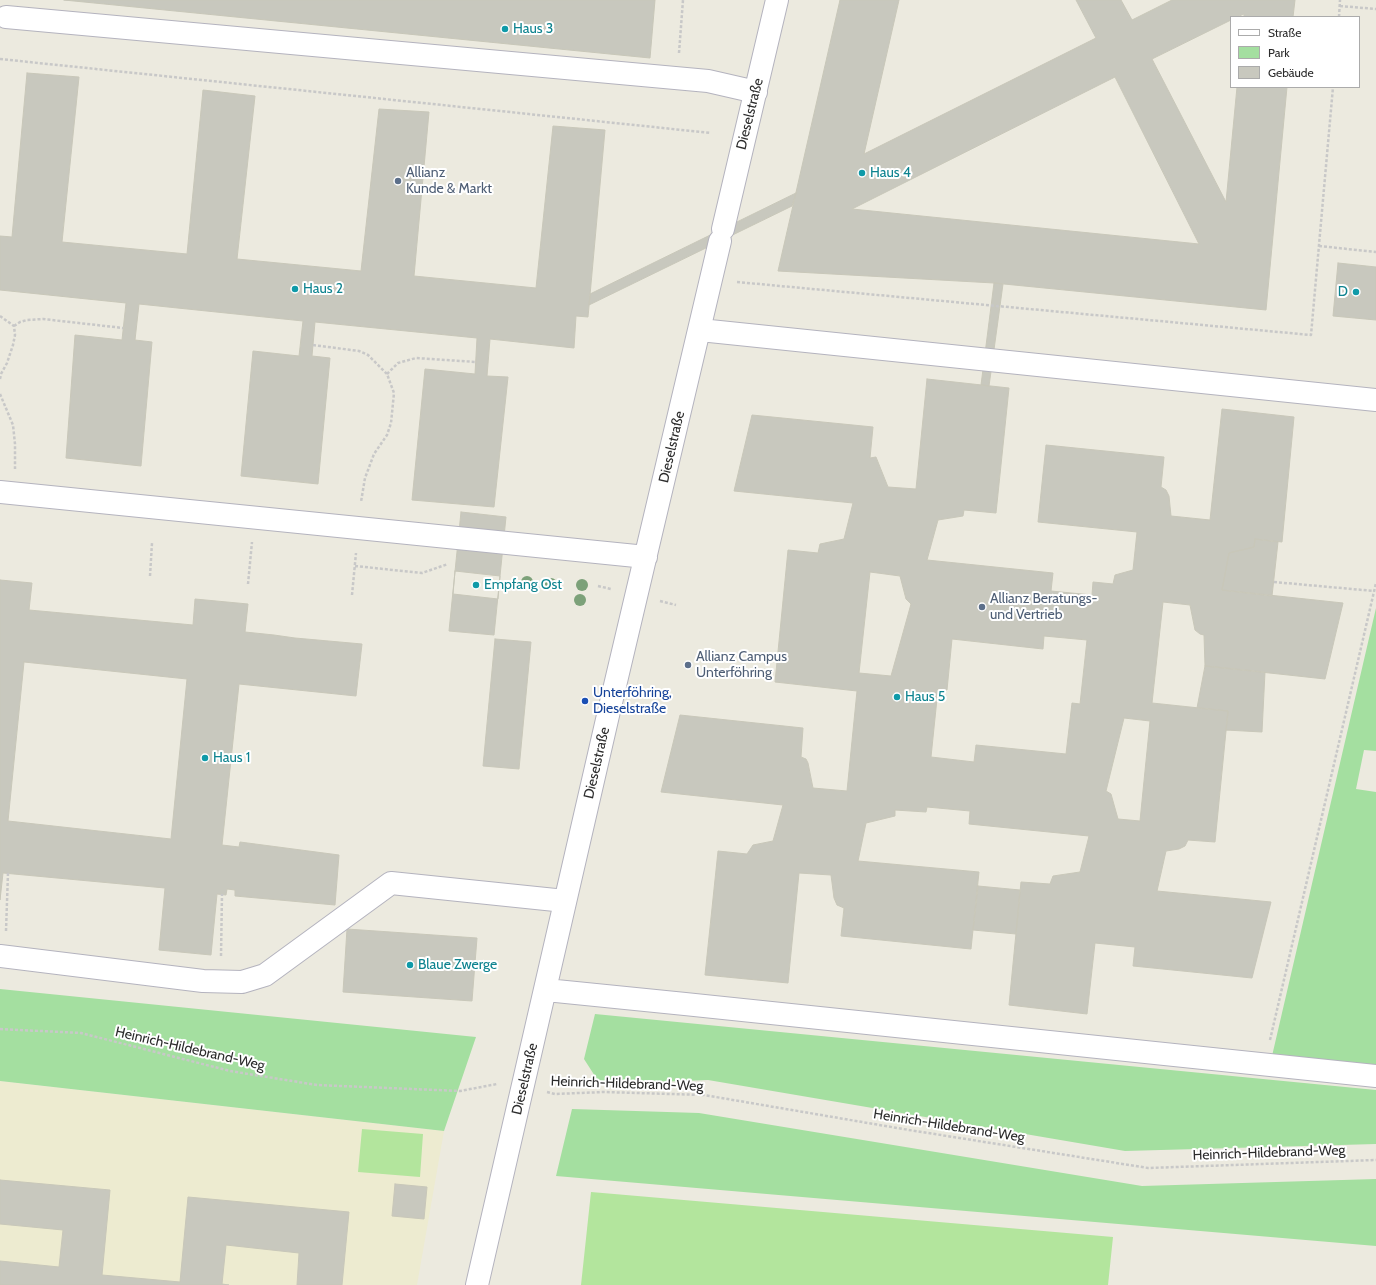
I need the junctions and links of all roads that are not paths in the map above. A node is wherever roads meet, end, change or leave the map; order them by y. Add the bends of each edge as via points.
1 (777, 0) edge
2 (6, 17) dead end
3 (756, 92) junction
4 (700, 330) junction
5 (1376, 400) edge
6 (7, 492) edge
7 (646, 557) junction
8 (566, 900) junction
9 (3, 956) edge
10 (546, 990) junction
11 (1376, 1076) edge
12 (478, 1285) edge

1 - 3 street, Dieselstraße
2 - 3 street via 708,81
3 - 4 street, Dieselstraße
4 - 5 street
4 - 7 street, Dieselstraße
6 - 7 street
7 - 8 street, Dieselstraße
8 - 9 street via 391,883 265,975 242,982 203,981
8 - 10 street, Dieselstraße
10 - 11 street
10 - 12 street, Dieselstraße

